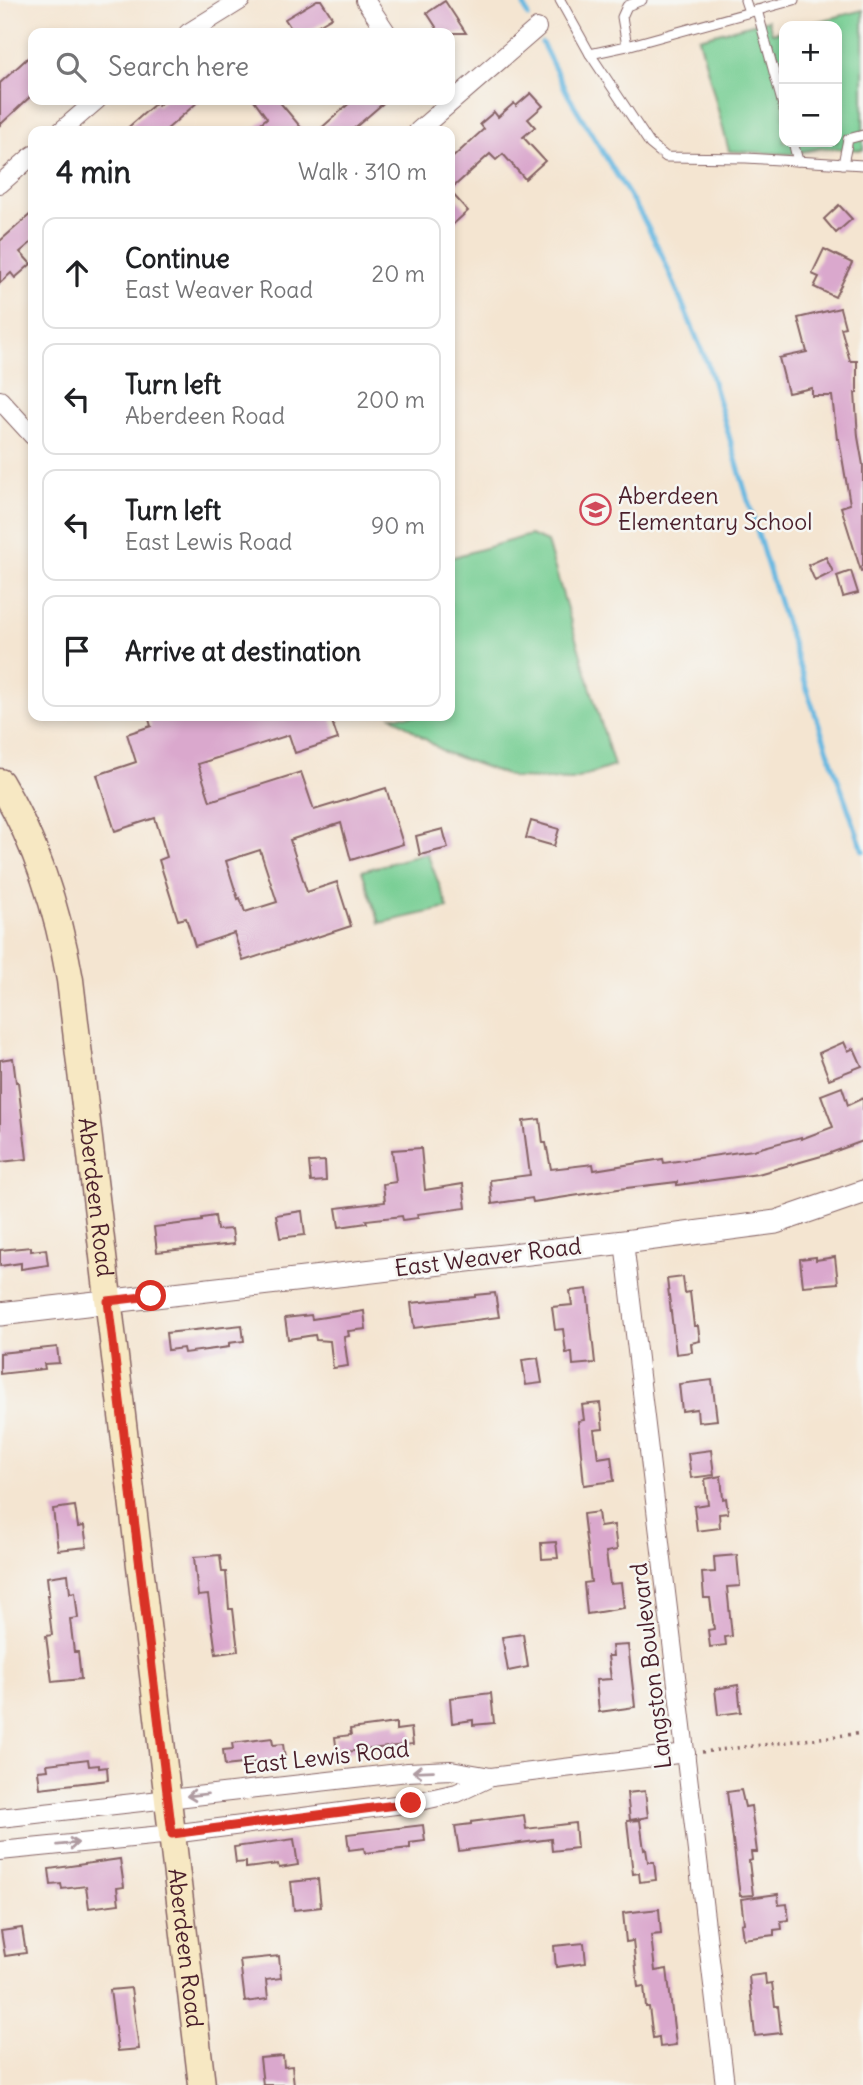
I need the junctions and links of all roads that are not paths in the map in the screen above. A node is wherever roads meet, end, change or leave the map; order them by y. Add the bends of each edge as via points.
1 (241, 0) edge
2 (365, 0) edge
3 (560, 0) edge
4 (642, 0) edge
5 (745, 0) edge
6 (794, 0) edge
7 (753, 11) junction
8 (196, 28) edge
9 (384, 28) edge
10 (537, 28) dead end
11 (627, 46) junction
12 (590, 54) junction
13 (455, 91) edge
14 (779, 93) edge
15 (91, 105) edge
16 (436, 106) edge
17 (67, 126) edge
18 (422, 126) edge
19 (863, 135) edge
20 (794, 147) edge
21 (28, 159) edge
22 (798, 161) junction
23 (843, 164) junction
24 (863, 164) edge
25 (0, 184) edge
26 (0, 400) edge
27 (28, 431) edge
28 (0, 782) edge
29 (863, 1192) edge
30 (624, 1242) junction
31 (108, 1301) junction
32 (0, 1314) edge
33 (686, 1753) junction
34 (491, 1777) junction
35 (167, 1799) junction
36 (0, 1818) edge
37 (172, 1834) junction
38 (0, 1851) edge
39 (201, 2085) edge
40 (725, 2085) edge

1 - 8 street
2 - 9 street
3 - 12 lane
4 - 11 lane via 627,6 622,17
5 - 7 lane
6 - 7 lane
7 - 11 lane
7 - 14 lane
10 - 13 street
11 - 12 lane
12 - 22 lane via 650,144 666,157
15 - 17 street
16 - 18 street
19 - 23 lane via 848,139
20 - 22 lane
21 - 25 street
22 - 23 lane
23 - 24 lane
26 - 27 street
28 - 31 main road, Aberdeen Road via 37,859 66,956
29 - 30 street, East Weaver Road via 776,1222
30 - 31 street, East Weaver Road
30 - 33 street, Langston Boulevard
31 - 32 street, East Weaver Road
31 - 35 main road, Aberdeen Road
33 - 34 street, East Lewis Road
33 - 40 street, Langston Boulevard
34 -> 35 street, East Lewis Road via 451,1770 408,1772
34 - 37 street, East Lewis Road via 457,1793 411,1803
35 - 36 street, East Lewis Road
35 - 37 main road, Aberdeen Road
38 -> 37 street, East Lewis Road
37 - 39 main road, Aberdeen Road

